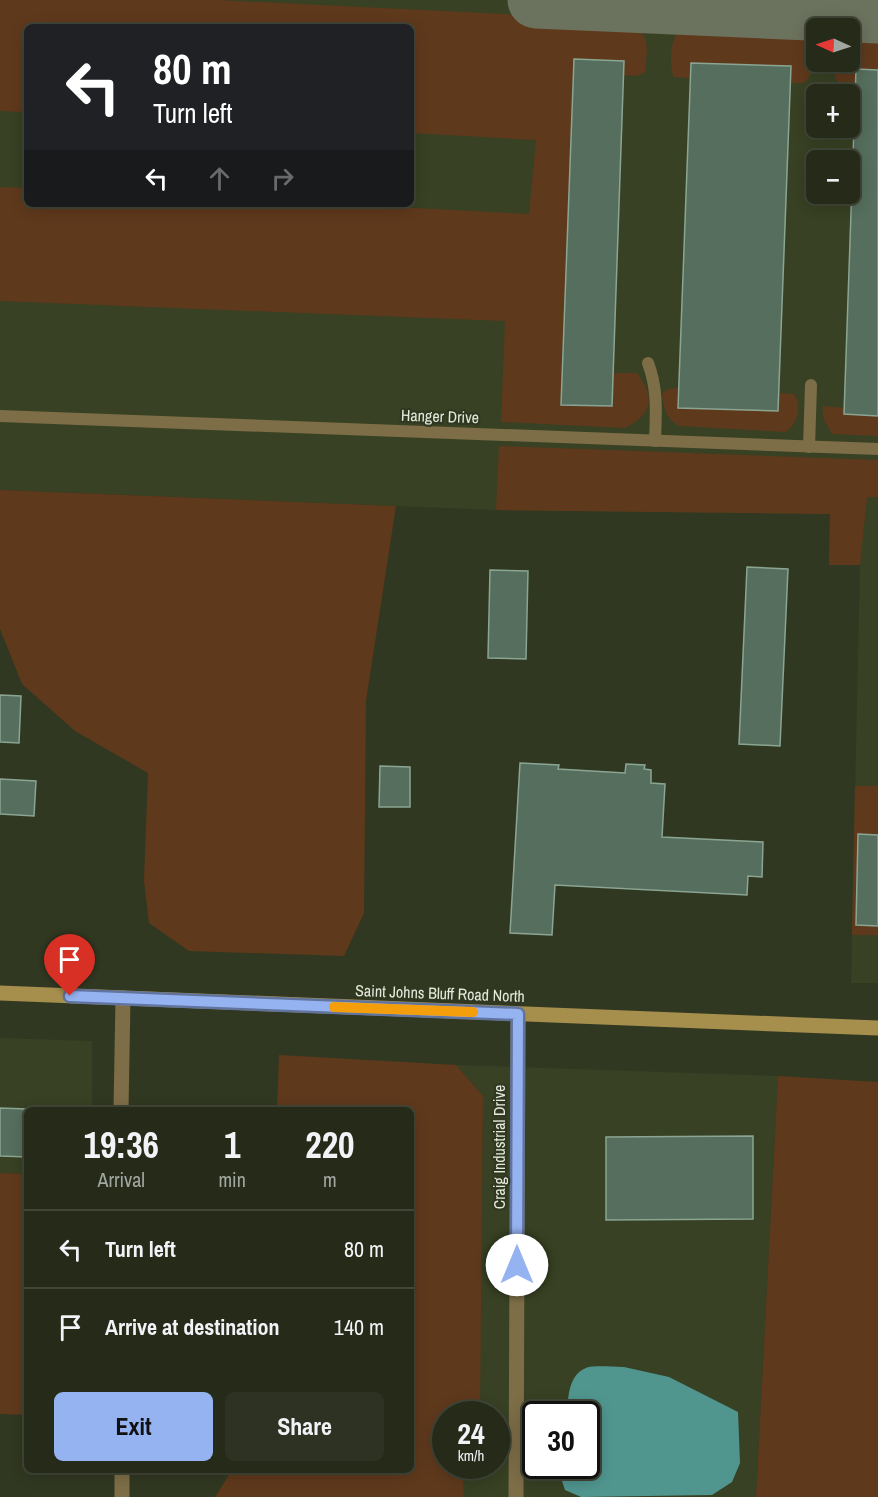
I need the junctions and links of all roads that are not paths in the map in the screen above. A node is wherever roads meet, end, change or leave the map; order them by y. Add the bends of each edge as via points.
1 (648, 363) dead end
2 (812, 385) dead end
3 (0, 416) edge
4 (655, 441) junction
5 (809, 447) junction
6 (878, 449) edge
7 (0, 993) edge
8 (123, 998) junction
9 (518, 1014) junction
10 (878, 1028) edge
11 (121, 1107) edge
12 (122, 1473) edge
13 (122, 1497) edge
14 (516, 1497) edge

1 - 4 lane via 657,396
2 - 5 lane
3 - 4 lane, Hanger Drive
4 - 5 lane, Hanger Drive
5 - 6 lane, Hanger Drive
7 - 8 main road, Saint Johns Bluff Road North
8 - 9 main road, Saint Johns Bluff Road North
8 - 11 street
9 - 10 main road, Saint Johns Bluff Road North
9 - 14 street, Craig Industrial Drive
12 - 13 street

